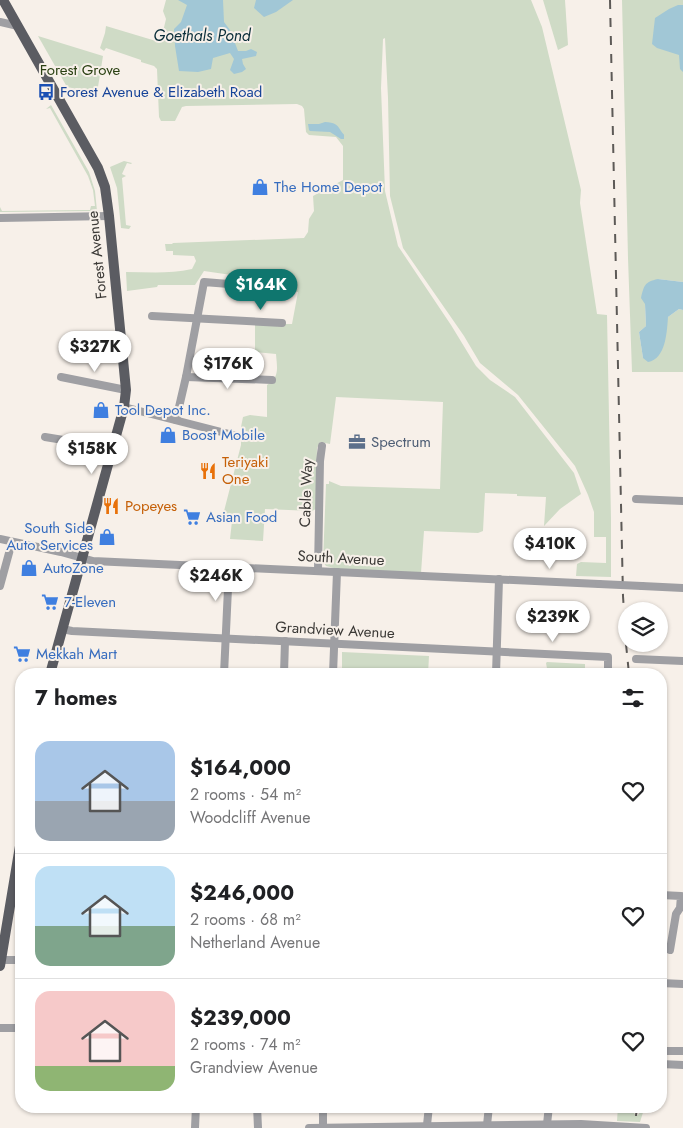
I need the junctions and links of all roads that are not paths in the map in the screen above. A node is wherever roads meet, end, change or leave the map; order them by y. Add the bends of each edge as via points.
1 (3, 0) edge
2 (0, 22) edge
3 (18, 26) junction
4 (109, 216) junction
5 (0, 218) edge
6 (241, 285) dead end
7 (152, 316) dead end
8 (197, 318) junction
9 (282, 324) dead end
10 (186, 377) junction
11 (60, 378) dead end
12 (272, 380) dead end
13 (126, 390) junction
14 (124, 407) junction
15 (176, 420) junction
16 (237, 436) dead end
17 (45, 437) dead end
18 (322, 446) dead end
19 (112, 448) junction
20 (636, 499) dead end
21 (683, 501) edge
22 (0, 539) edge
23 (12, 542) junction
24 (82, 558) junction
25 (229, 567) junction
26 (318, 570) junction
27 (338, 572) junction
28 (499, 579) junction
29 (0, 586) edge
30 (683, 588) edge
31 (62, 629) junction
32 (226, 638) junction
33 (285, 641) junction
34 (334, 643) junction
35 (496, 651) junction
36 (636, 658) dead end
37 (683, 661) edge
38 (52, 668) edge
39 (224, 668) edge
40 (284, 668) edge
41 (333, 668) edge
42 (496, 668) edge
43 (608, 668) edge
44 (667, 895) edge
45 (15, 900) edge
46 (682, 908) edge
47 (4, 913) edge
48 (670, 950) dead end
49 (15, 961) edge
50 (1, 963) edge
51 (667, 983) edge
52 (683, 984) edge
53 (0, 1028) edge
54 (15, 1028) edge
55 (667, 1050) edge
56 (683, 1051) edge
57 (667, 1064) edge
58 (683, 1065) edge
59 (196, 1113) edge
60 (257, 1113) edge
61 (322, 1113) edge
62 (428, 1113) edge
63 (488, 1113) edge
64 (548, 1113) edge
65 (547, 1124) junction
66 (487, 1125) junction
67 (427, 1126) junction
68 (523, 1126) edge
69 (398, 1127) edge
70 (195, 1128) edge
71 (258, 1128) edge
72 (309, 1128) edge
73 (323, 1128) edge
74 (646, 1128) edge

1 - 3 main road, Forest Avenue
2 - 3 street
3 - 4 main road, Forest Avenue via 98,168 105,187
4 - 5 street
4 - 13 main road, Forest Avenue
6 - 8 street via 204,282
7 - 8 street
8 - 9 street
8 - 10 street
10 - 12 street
10 - 15 street
11 - 13 street
13 - 14 main road, Forest Avenue
14 - 15 street
14 - 19 main road, Forest Avenue
15 - 16 street
17 - 19 street
18 - 26 street, Cable Way
19 - 24 main road, Forest Avenue
20 - 21 street
22 - 23 street, South Avenue
23 - 24 street, South Avenue
23 - 29 street
24 - 25 street, South Avenue
24 - 31 main road, Forest Avenue
25 - 26 street, South Avenue
25 - 32 street
26 - 27 street, South Avenue
27 - 28 street, South Avenue
27 - 34 street
28 - 30 street, South Avenue, bridge
28 - 35 street
31 - 32 street, Grandview Avenue
31 - 38 main road, Forest Avenue
32 - 33 street, Grandview Avenue
32 - 39 street
33 - 34 street, Grandview Avenue
33 - 40 street
34 - 35 street, Grandview Avenue
34 - 41 street
35 - 42 street
35 - 43 street, Grandview Avenue via 608,657
36 - 37 street
44 - 46 street via 681,896
45 - 47 main road
46 - 48 street via 676,914
47 - 50 main road
49 - 50 street
51 - 52 street
53 - 54 street
55 - 56 street
57 - 58 street
59 - 70 street
60 - 71 street
61 - 73 street
62 - 67 street
63 - 66 street
64 - 65 street
65 - 68 street
65 - 74 street
66 - 67 street
66 - 68 street
67 - 69 street
69 - 73 street
72 - 73 street

